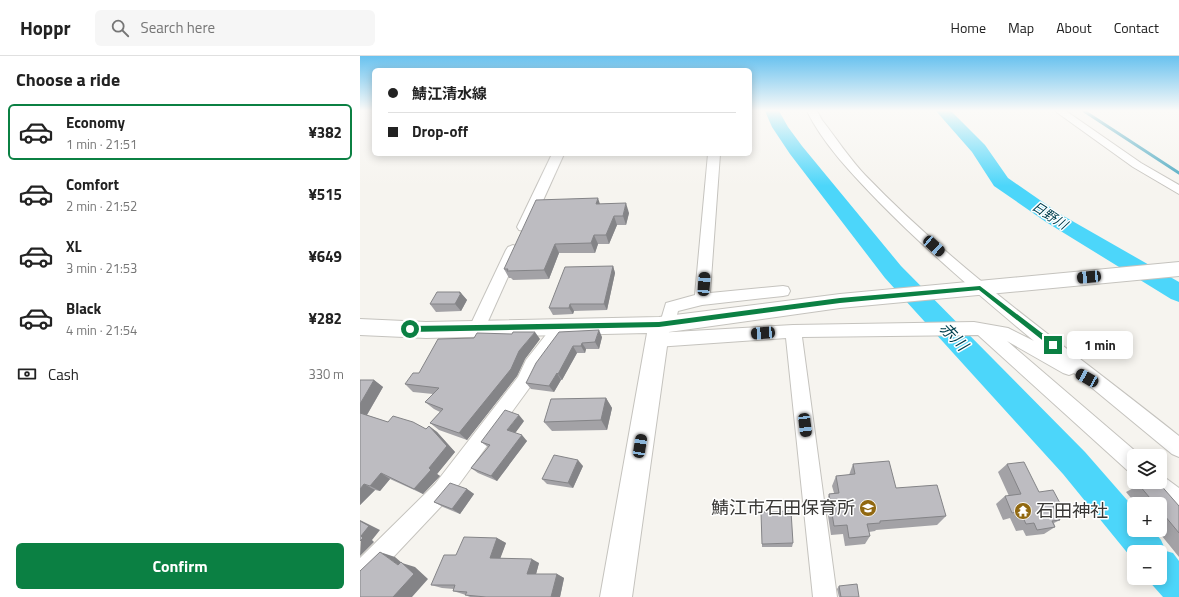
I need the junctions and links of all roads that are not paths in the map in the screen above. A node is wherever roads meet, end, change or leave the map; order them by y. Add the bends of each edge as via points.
1 (829, 136) edge
2 (1096, 136) edge
3 (557, 156) edge
4 (714, 156) edge
5 (1179, 190) edge
6 (1179, 268) edge
7 (989, 286) junction
8 (783, 290) dead end
9 (702, 299) junction
10 (562, 326) junction
11 (361, 328) edge
12 (477, 328) junction
13 (661, 329) junction
14 (984, 330) junction
15 (794, 331) junction
16 (1114, 393) junction
17 (1179, 448) edge
18 (1127, 457) edge
19 (1164, 489) edge
20 (1179, 501) edge
21 (360, 573) edge
22 (616, 597) edge
23 (825, 597) edge

1 - 7 street via 861,177 910,225
2 - 5 street
3 - 12 street
4 - 9 street
6 - 7 main road
7 - 13 main road via 840,301
7 - 16 street
8 - 9 street
9 - 13 street via 671,307
10 - 12 main road
10 - 13 main road
10 - 21 street via 532,365 524,382 442,491
11 - 12 main road
13 - 15 street
13 - 22 main road
14 - 15 street via 974,328
14 - 16 street via 1008,334
14 - 18 street
15 - 23 street
16 - 17 street
19 - 20 street

